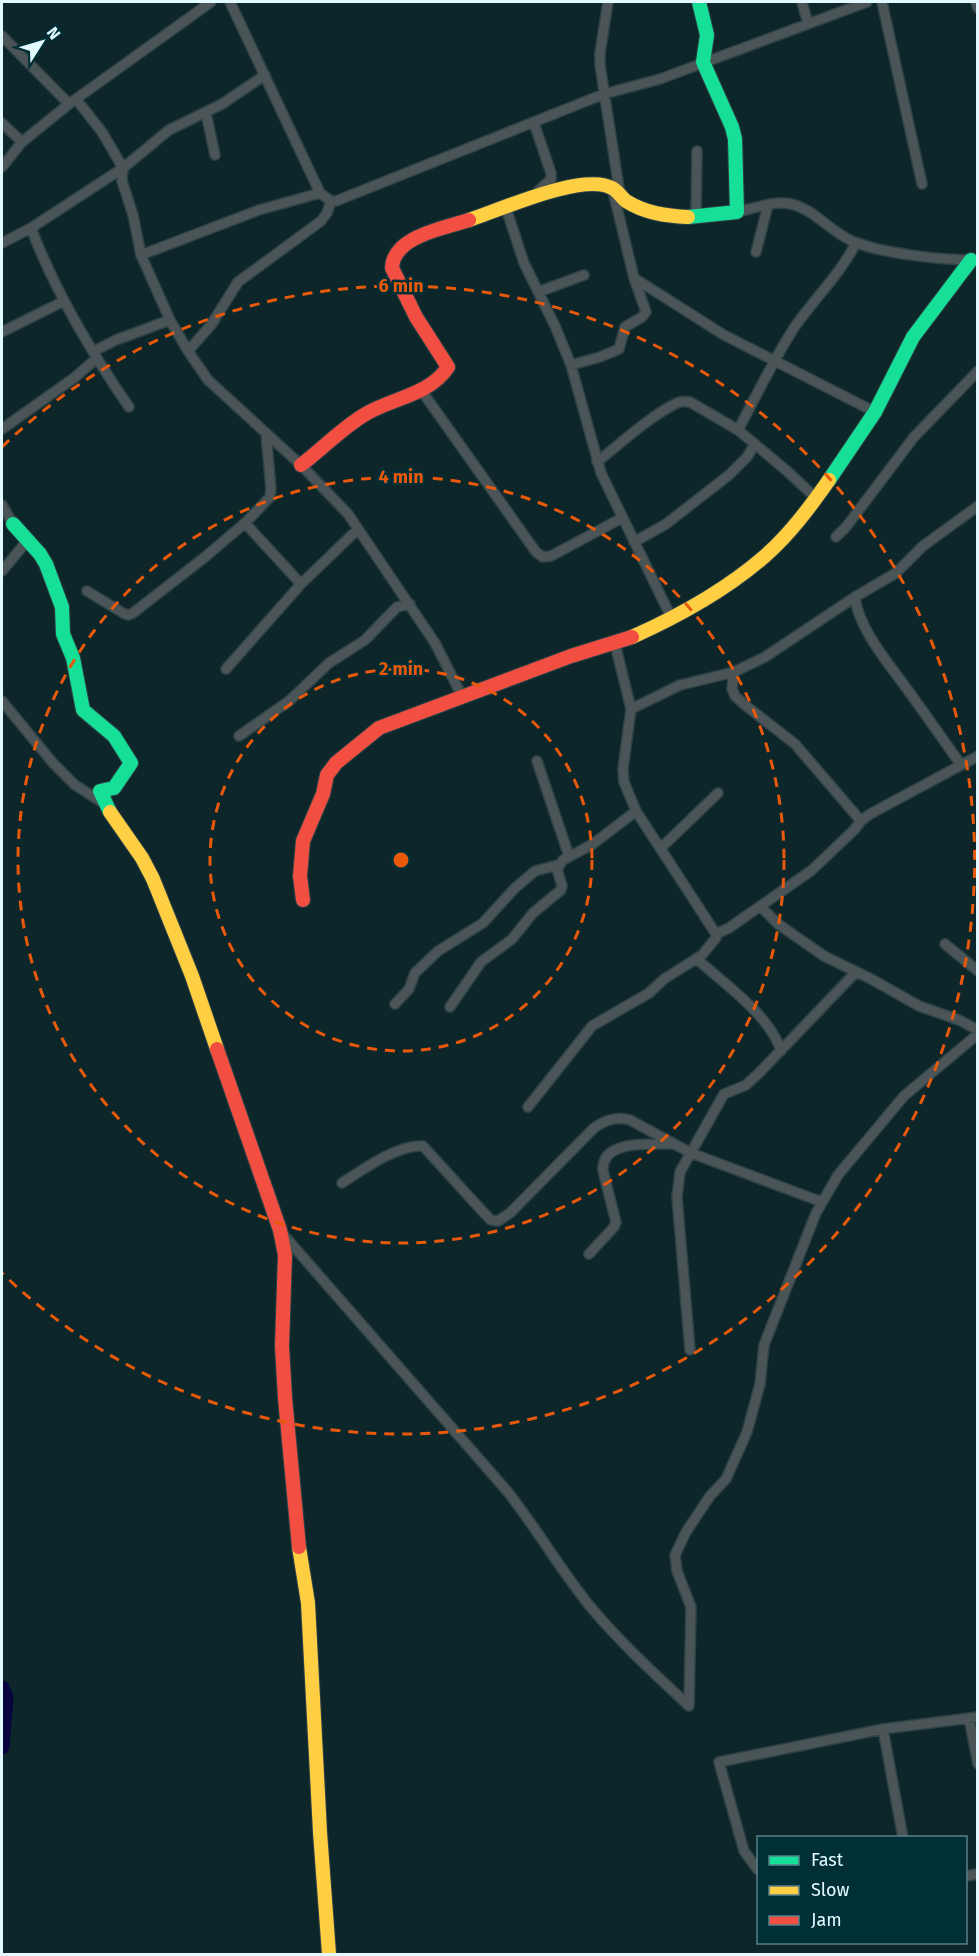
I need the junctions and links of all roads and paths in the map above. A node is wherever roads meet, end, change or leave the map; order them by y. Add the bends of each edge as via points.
1 (211, 2) edge
2 (230, 2) edge
3 (609, 2) edge
4 (699, 2) edge
5 (802, 2) edge
6 (867, 2) edge
7 (882, 2) edge
8 (976, 2) edge
9 (978, 8) edge
10 (808, 24) junction
11 (2, 36) edge
12 (703, 62) junction
13 (265, 75) junction
14 (604, 94) junction
15 (72, 101) junction
16 (206, 113) junction
17 (2, 123) edge
18 (534, 123) junction
19 (22, 142) junction
20 (697, 151) dead end
21 (215, 155) dead end
22 (2, 167) edge
23 (123, 168) junction
24 (922, 184) dead end
25 (320, 193) junction
26 (616, 193) junction
27 (530, 198) junction
28 (331, 201) junction
29 (768, 205) junction
30 (506, 208) junction
31 (737, 212) junction
32 (696, 216) junction
33 (31, 228) junction
34 (2, 243) edge
35 (856, 243) junction
36 (756, 252) dead end
37 (141, 255) junction
38 (974, 260) edge
39 (584, 275) dead end
40 (634, 278) junction
41 (538, 292) junction
42 (64, 301) junction
43 (170, 320) junction
44 (2, 332) edge
45 (188, 351) junction
46 (95, 354) junction
47 (775, 360) junction
48 (571, 365) junction
49 (978, 371) edge
50 (421, 390) junction
51 (129, 407) dead end
52 (875, 411) junction
53 (2, 429) edge
54 (738, 430) junction
55 (266, 434) junction
56 (755, 444) junction
57 (597, 462) junction
58 (301, 465) junction
59 (816, 498) junction
60 (2, 505) edge
61 (978, 506) edge
62 (622, 518) junction
63 (7, 522) edge
64 (244, 523) junction
65 (358, 529) junction
66 (836, 537) dead end
67 (28, 540) junction
68 (634, 542) junction
69 (2, 571) edge
70 (301, 584) junction
71 (87, 591) dead end
72 (855, 597) junction
73 (410, 604) junction
74 (672, 619) junction
75 (615, 644) junction
76 (226, 669) dead end
77 (734, 672) junction
78 (463, 698) junction
79 (2, 701) edge
80 (632, 709) junction
81 (239, 736) dead end
82 (978, 756) edge
83 (537, 761) dead end
84 (961, 765) junction
85 (718, 793) dead end
86 (105, 804) junction
87 (636, 810) junction
88 (861, 821) junction
89 (661, 848) junction
90 (568, 856) junction
91 (558, 865) junction
92 (303, 900) dead end
93 (760, 906) junction
94 (716, 934) junction
95 (945, 944) dead end
96 (697, 958) junction
97 (978, 971) edge
98 (856, 972) junction
99 (396, 1004) dead end
100 (450, 1007) dead end
101 (978, 1032) edge
102 (781, 1051) junction
103 (528, 1107) dead end
104 (676, 1144) junction
105 (691, 1153) junction
106 (342, 1184) dead end
107 (822, 1202) junction
108 (280, 1230) junction
109 (589, 1254) dead end
110 (690, 1350) dead end
111 (974, 1717) edge
112 (883, 1729) junction
113 (978, 1764) edge
114 (903, 1836) edge
115 (757, 1867) edge
116 (329, 1954) edge

1 - 15 street
2 - 13 street
3 - 14 street via 600,53
4 - 12 street via 707,34
5 - 10 street
6 - 10 street
7 - 24 street
8 - 9 street
10 - 12 street
11 - 15 street
12 - 14 street
12 - 31 street via 735,139
13 - 16 street
13 - 25 street
14 - 18 street
14 - 26 street
15 - 19 street
15 - 23 street via 102,132
16 - 21 street
16 - 23 street via 169,130
17 - 19 street
18 - 27 street via 551,179
18 - 28 street via 341,201
19 - 22 street
20 - 32 street
23 - 33 street
23 - 37 street via 122,181
25 - 28 street
25 - 37 street via 259,210
26 - 27 street via 599,186 578,187
26 - 32 street via 631,205 662,215
26 - 40 street
27 - 30 street
28 - 45 street via 321,221 238,282 211,325
29 - 31 street
29 - 35 street via 798,204
29 - 36 street
30 - 41 street
30 - 50 street via 415,238 396,253 392,262 396,278 448,367 445,375
31 - 32 street
33 - 34 street
33 - 42 street
35 - 38 street via 897,252
35 - 47 street
37 - 43 street
38 - 52 street via 952,282 913,337
39 - 41 street
40 - 47 street via 724,335
40 - 48 street via 645,315 625,327 619,349
41 - 48 street
42 - 44 street
42 - 46 street
43 - 45 street
43 - 46 street via 116,340
45 - 55 street via 208,380
46 - 51 street
46 - 53 street via 74,378
47 - 52 street
47 - 54 street
48 - 57 street
49 - 66 street via 914,437
50 - 58 street via 364,414
50 - 62 street via 543,557
52 - 59 street
54 - 56 street
54 - 57 street via 690,402 677,402
55 - 58 street
55 - 64 street via 270,497
56 - 59 street
56 - 68 street via 729,475 679,515
57 - 62 street
58 - 65 street
59 - 74 street via 765,556
60 - 63 street
61 - 72 street via 923,546 896,573
62 - 68 street
63 - 67 street
64 - 70 street
64 - 71 street via 133,613 123,613
65 - 70 street
65 - 73 street
67 - 69 street
67 - 86 street via 46,564 62,607 63,634 73,658 83,710 114,736 131,763 114,788 100,791
68 - 74 street
70 - 76 street
72 - 77 street via 765,657
72 - 84 street via 861,619 883,655
73 - 78 street
73 - 81 street via 397,607 365,640 329,663 289,701
74 - 75 street
75 - 78 street via 571,656
75 - 80 street
77 - 80 street via 680,685
77 - 88 street via 735,696 795,744
78 - 92 street via 379,728 330,770 303,841
79 - 86 street via 53,763 75,785
80 - 87 street via 622,769
82 - 84 street
83 - 90 street
84 - 88 street
85 - 89 street
86 - 108 street via 153,879 192,976
87 - 89 street
87 - 90 street via 593,844
88 - 93 street via 812,870
89 - 94 street
90 - 91 street
91 - 99 street via 535,871 483,923 438,951 416,973
91 - 100 street via 561,890 533,913 512,939 481,962
93 - 94 street
93 - 98 street via 797,939
94 - 96 street
95 - 97 street
96 - 102 street via 748,1004 772,1032
96 - 103 street via 650,993 597,1022
98 - 101 street
98 - 102 street
101 - 107 street via 904,1096 838,1175
102 - 105 street via 750,1082 724,1094
104 - 105 street
104 - 106 street via 621,1117 601,1123 498,1221 484,1213 423,1146 416,1145 385,1158
104 - 109 street via 641,1143 605,1157 603,1171 616,1222
105 - 107 street
105 - 110 street via 677,1185
107 - 108 street via 764,1346 760,1384 747,1432 726,1479 710,1496 675,1554 677,1571 692,1607 689,1706 595,1612 507,1491
108 - 116 street via 285,1255 285,1398 299,1552 308,1603
111 - 112 street
111 - 113 street
112 - 114 street
112 - 115 street via 719,1762 744,1851

